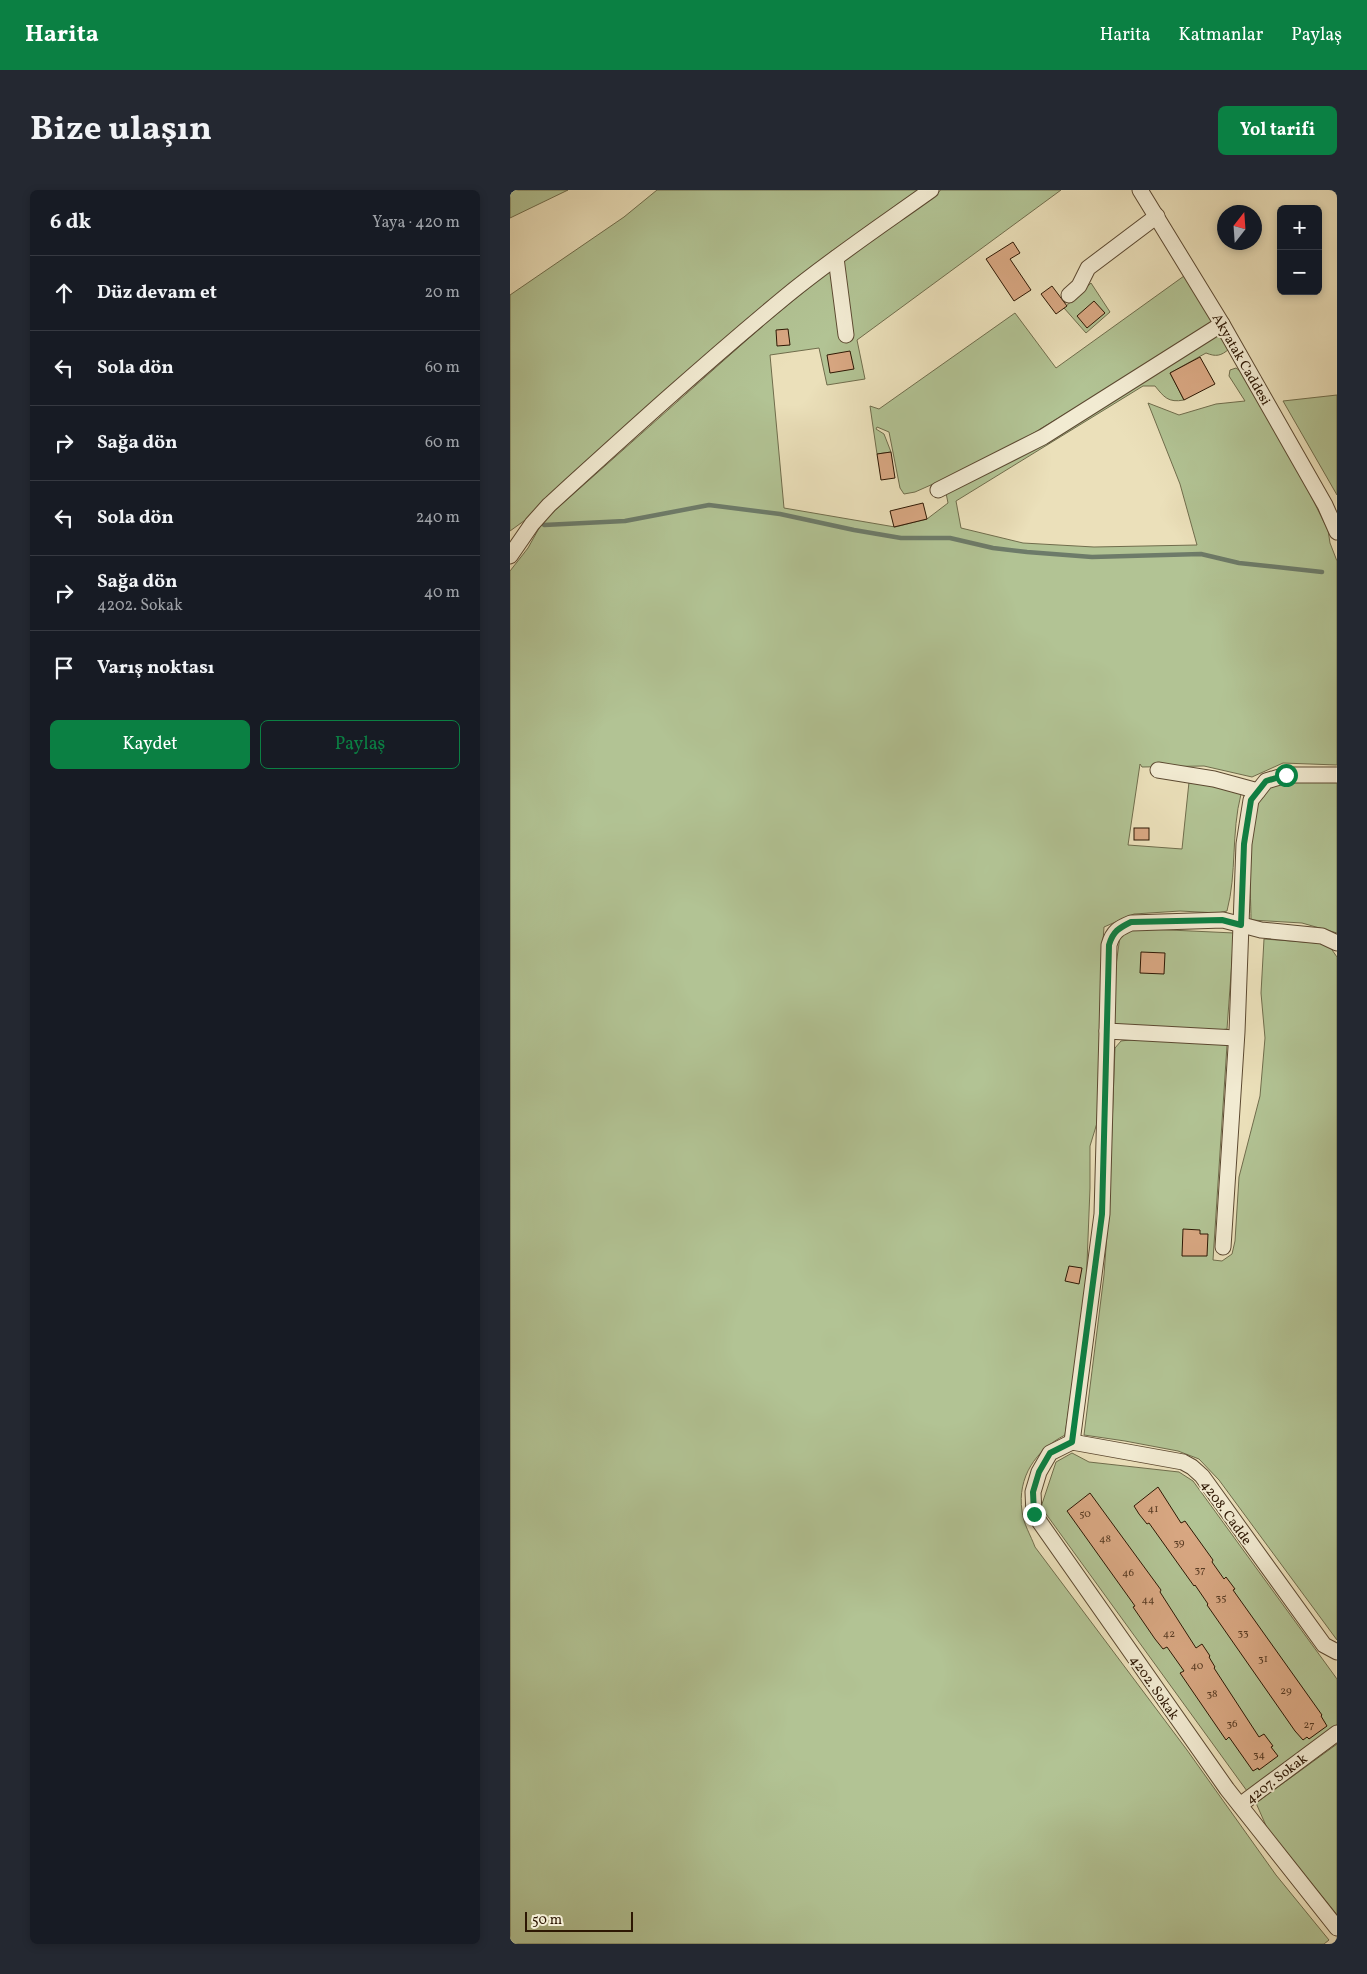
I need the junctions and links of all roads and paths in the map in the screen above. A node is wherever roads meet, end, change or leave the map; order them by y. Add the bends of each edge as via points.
1 (931, 190) edge
2 (1140, 190) edge
3 (1157, 216) junction
4 (836, 258) junction
5 (1069, 295) dead end
6 (1222, 324) junction
7 (846, 335) dead end
8 (938, 490) dead end
9 (1337, 531) edge
10 (510, 556) edge
11 (1158, 770) dead end
12 (1337, 775) edge
13 (1258, 791) junction
14 (1241, 925) junction
15 (1337, 943) edge
16 (1107, 1031) junction
17 (1236, 1038) junction
18 (1223, 1247) dead end
19 (1072, 1442) junction
20 (1331, 1649) edge
21 (1337, 1660) edge
22 (1337, 1733) edge
23 (1240, 1806) junction
24 (1337, 1928) edge

1 - 4 street
2 - 3 street, Akyatak Caddesi
3 - 5 street via 1088,268 1079,286
3 - 6 street, Akyatak Caddesi
4 - 7 street
4 - 10 street via 785,297 561,494 536,520
6 - 8 street via 1044,436
6 - 9 street, Akyatak Caddesi
11 - 13 street via 1214,779
12 - 13 street via 1286,775 1266,781
13 - 14 street via 1251,800 1244,844
14 - 15 street via 1322,936
14 - 16 street via 1222,920 1131,922 1118,928 1109,945
14 - 17 street
16 - 17 street
16 - 19 street via 1102,1214
17 - 18 street
19 - 20 street, 4208. Cadde via 1183,1462 1192,1467
19 - 23 street, 4202. Sokak via 1050,1453 1039,1472 1033,1492 1034,1514
20 - 21 street, 4208. Cadde
22 - 23 street, 4207. Sokak
23 - 24 street, 4202. Sokak

